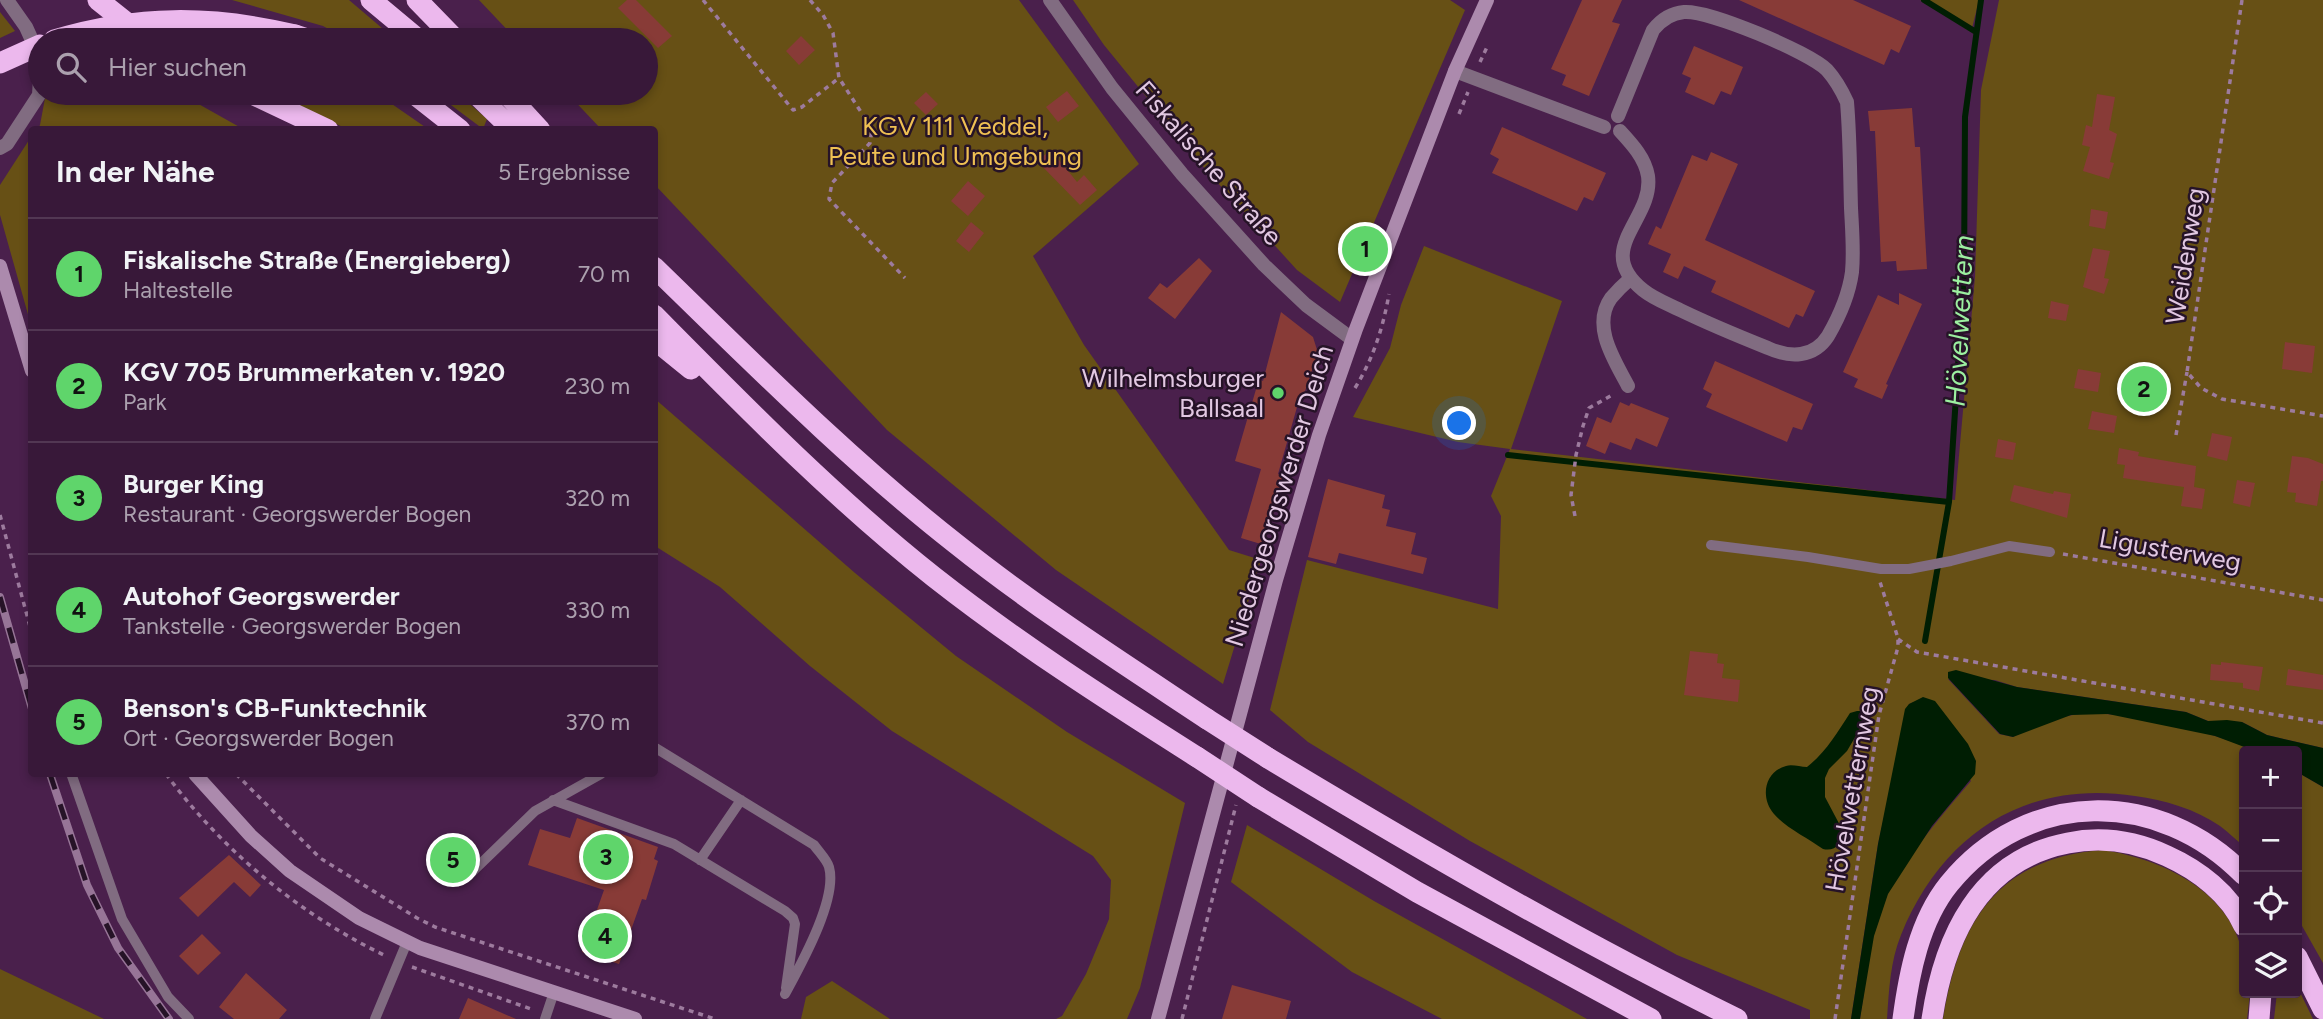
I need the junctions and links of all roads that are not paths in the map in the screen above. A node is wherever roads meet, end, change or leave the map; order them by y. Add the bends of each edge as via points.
1 (7, 0) edge
2 (98, 0) edge
3 (371, 0) edge
4 (417, 0) edge
5 (1050, 0) edge
6 (1487, 0) edge
7 (1666, 0) edge
8 (1670, 15) junction
9 (105, 28) edge
10 (132, 28) edge
11 (251, 28) edge
12 (405, 28) edge
13 (444, 28) edge
14 (28, 31) edge
15 (28, 50) edge
16 (0, 63) edge
17 (1455, 71) junction
18 (32, 105) edge
19 (275, 105) edge
20 (428, 105) edge
21 (487, 105) edge
22 (517, 105) edge
23 (1618, 116) junction
24 (320, 126) edge
25 (455, 126) edge
26 (509, 126) edge
27 (536, 126) edge
28 (1604, 127) junction
29 (1620, 131) junction
30 (0, 148) edge
31 (0, 266) edge
32 (658, 271) edge
33 (1630, 278) junction
34 (658, 319) edge
35 (1352, 339) junction
36 (658, 342) edge
37 (28, 358) edge
38 (1628, 386) road end
39 (772, 435) junction
40 (1711, 545) dead end
41 (2050, 552) road end
42 (658, 749) edge
43 (72, 777) edge
44 (198, 777) edge
45 (595, 777) edge
46 (553, 800) junction
47 (741, 800) junction
48 (700, 859) junction
49 (2241, 872) edge
50 (471, 873) dead end
51 (2239, 918) edge
52 (407, 942) junction
53 (2302, 967) edge
54 (554, 992) junction
55 (2261, 998) edge
56 (2323, 1009) edge
57 (596, 1013) edge
58 (189, 1019) edge
59 (375, 1019) edge
60 (545, 1019) edge
61 (635, 1019) edge
62 (1158, 1019) edge
63 (1651, 1019) edge
64 (1737, 1019) edge
65 (1902, 1019) edge
66 (1932, 1019) edge
67 (2259, 1019) edge

1 - 14 street
2 - 10 highway
3 - 12 highway
4 - 13 highway
5 - 35 street, Fiskalische Straße via 1112,88 1182,174 1272,273
6 - 17 street, Niedergeorgswerder Deich
7 - 8 street
8 - 23 street via 1653,30
8 - 33 street via 1693,12 1733,24 1808,57 1826,69 1839,86 1847,102 1849,125 1852,273 1845,300 1823,343 1810,353 1791,356 1660,301
9 - 11 highway, bridge via 155,20
15 - 16 highway, bridge
17 - 28 street
17 - 35 street, Niedergeorgswerder Deich
18 - 30 street
19 - 24 highway
20 - 25 highway
21 - 26 highway
22 - 27 highway
23 - 28 street via 1608,117
23 - 29 street via 1623,123
28 - 29 street via 1612,134
29 - 33 street via 1639,155 1648,177 1645,198 1623,245 1622,261
31 - 37 street
32 - 64 highway, bridge via 836,442 1030,600 1268,758 1461,871
33 - 38 street via 1610,300 1604,319 1605,341
34 - 39 highway
35 - 62 street, Niedergeorgswerder Deich via 1276,580
36 - 39 highway
39 - 63 highway, bridge via 933,576 1074,678 1258,797 1417,892
40 - 41 lane via 1909,569 2009,546
42 - 47 lane
43 - 58 lane via 122,919 168,998
44 - 52 street via 290,871 359,918
45 - 46 lane
46 - 48 lane via 674,844
46 - 50 lane via 535,811
47 - 48 lane
47 - 48 lane via 814,845 829,866 828,897 808,951 785,994 793,918
49 - 65 highway via 2199,838 2166,821 2135,813 2072,813 2019,828 1970,862 1932,911 1908,981
51 - 66 highway via 2209,882 2159,852 2104,839 2053,846 2010,867 1972,905 1947,953
52 - 54 street
52 - 59 lane
53 - 56 highway
54 - 57 street
54 - 60 lane
55 - 67 highway
57 - 61 street

